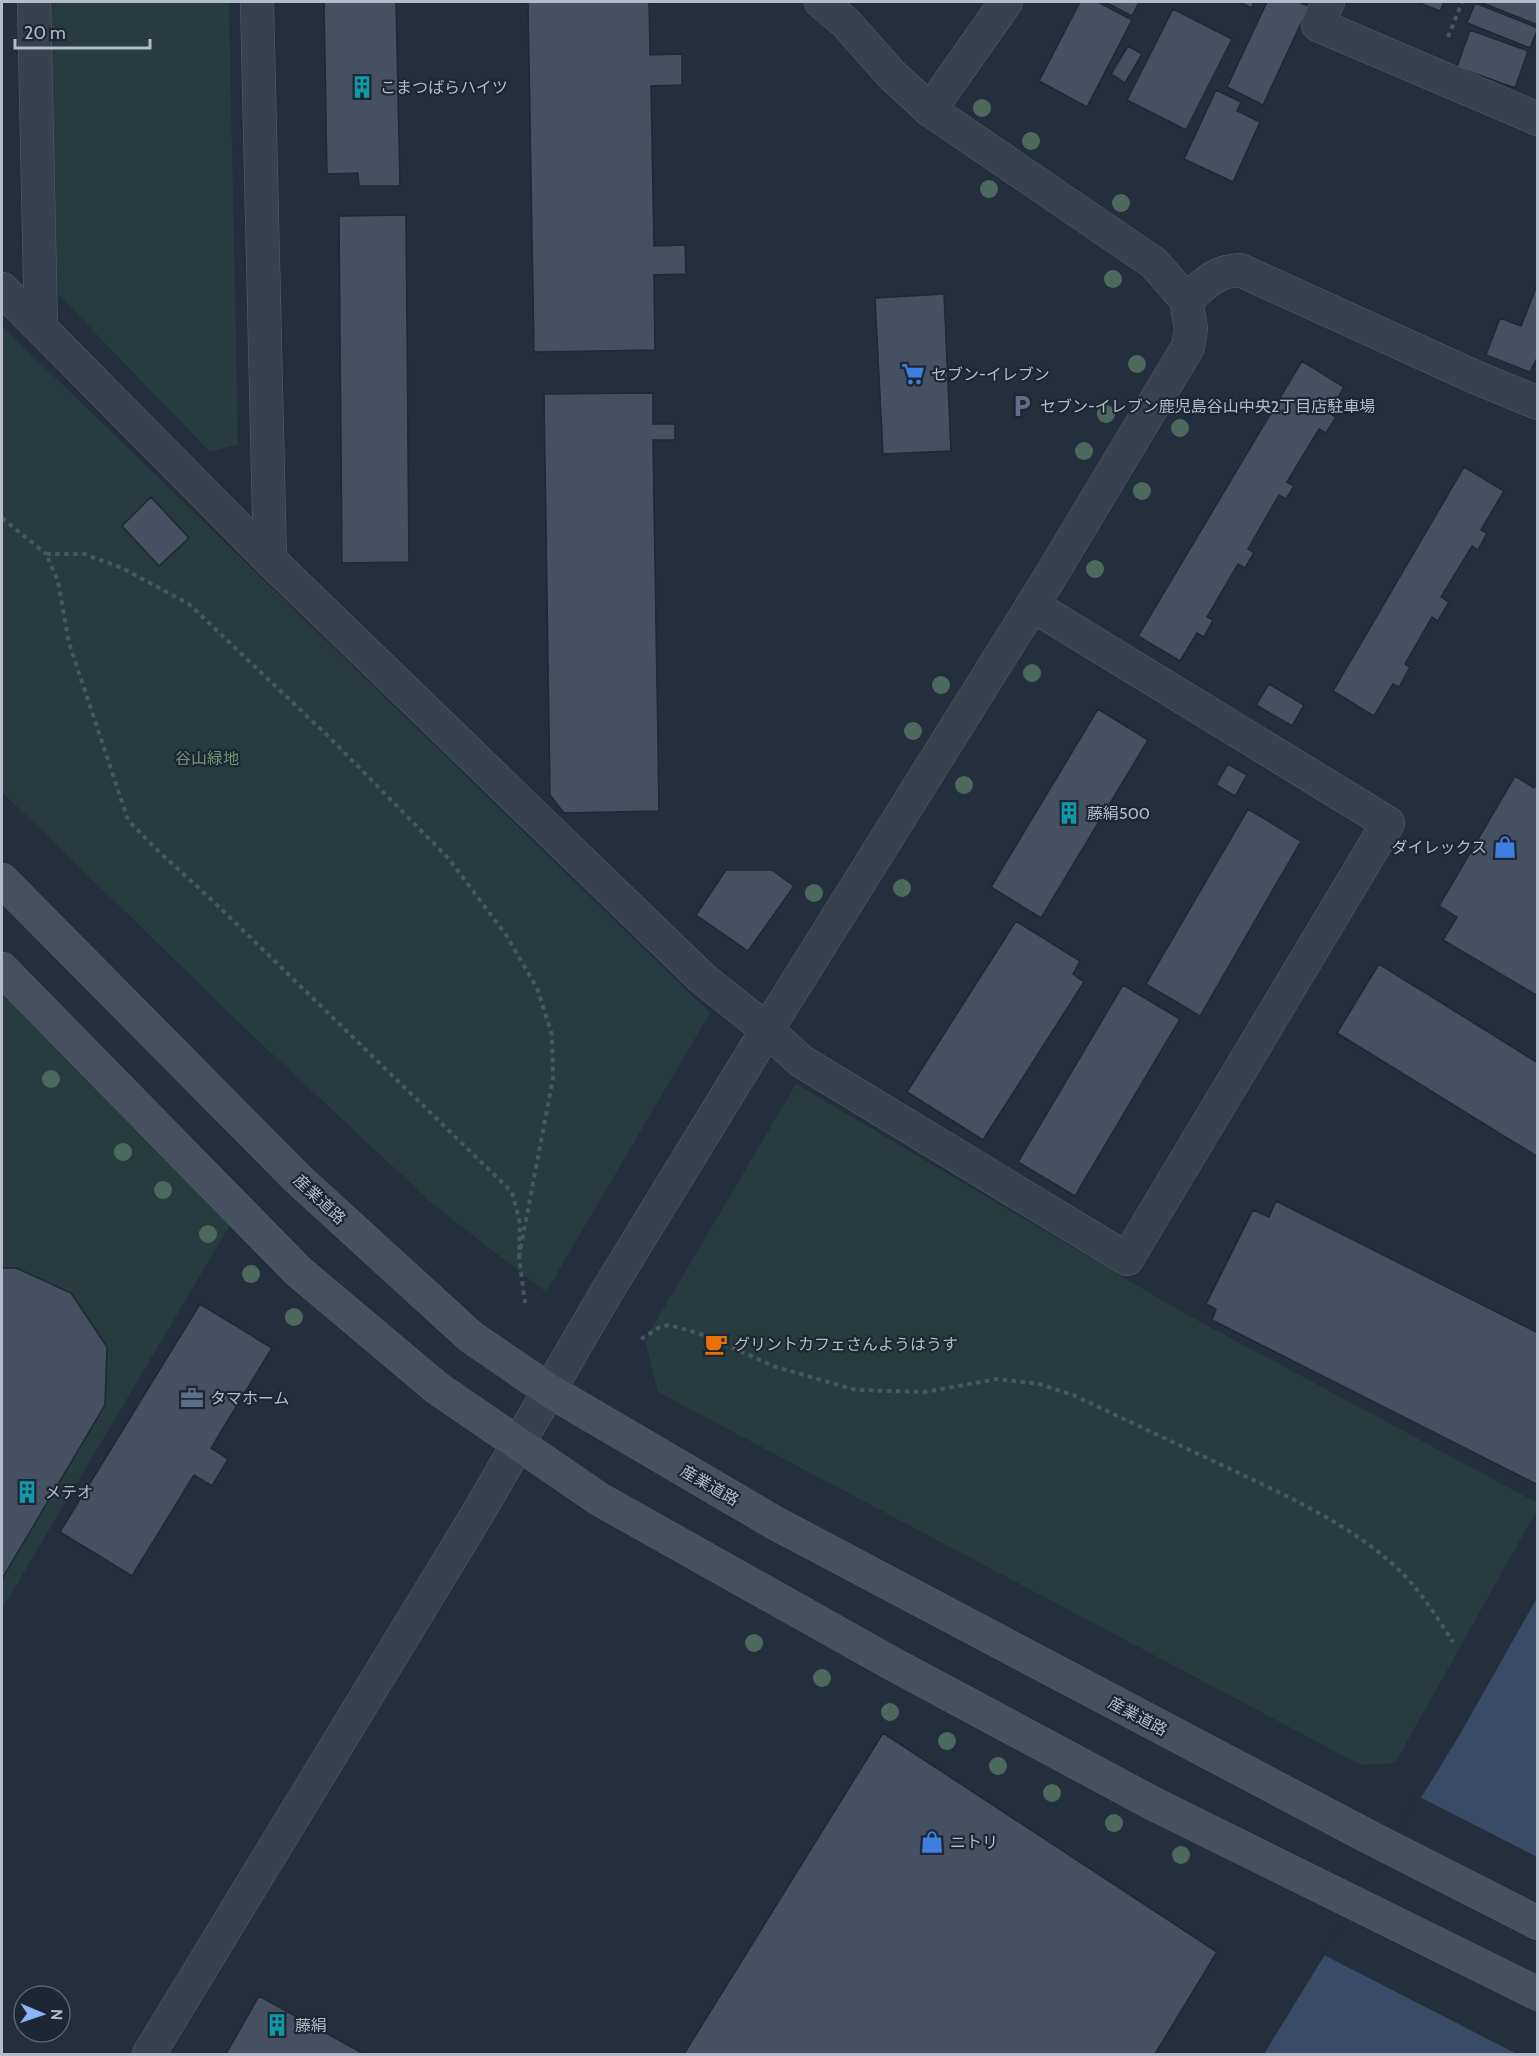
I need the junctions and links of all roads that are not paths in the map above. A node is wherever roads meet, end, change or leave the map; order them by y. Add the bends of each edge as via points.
1 (34, 2) edge
2 (257, 2) edge
3 (821, 2) edge
4 (1006, 2) edge
5 (1328, 2) edge
6 (930, 110) junction
7 (1538, 119) edge
8 (2, 289) edge
9 (1186, 300) junction
10 (42, 329) junction
11 (1538, 403) edge
12 (270, 560) junction
13 (1032, 605) junction
14 (2, 880) edge
15 (2, 969) edge
16 (767, 1030) junction
17 (550, 1391) junction
18 (519, 1444) junction
19 (1538, 1923) edge
20 (1538, 1994) edge
21 (149, 2055) edge

1 - 10 street
2 - 12 street
3 - 6 street
4 - 6 street
5 - 7 street via 1318,25
6 - 9 street via 1154,263
8 - 10 street
9 - 11 street via 1226,271 1240,270
9 - 13 street via 1191,330 1188,347
10 - 12 street
12 - 16 street via 702,978
13 - 16 street
13 - 16 street via 1388,823 1127,1259 801,1061
14 - 17 main road, 産業道路 via 298,1179 471,1337
15 - 18 main road via 298,1271 437,1388
16 - 17 street
17 - 18 street
17 - 19 main road, 産業道路 via 775,1523
18 - 20 main road via 599,1499 891,1663 1152,1803
18 - 21 street

